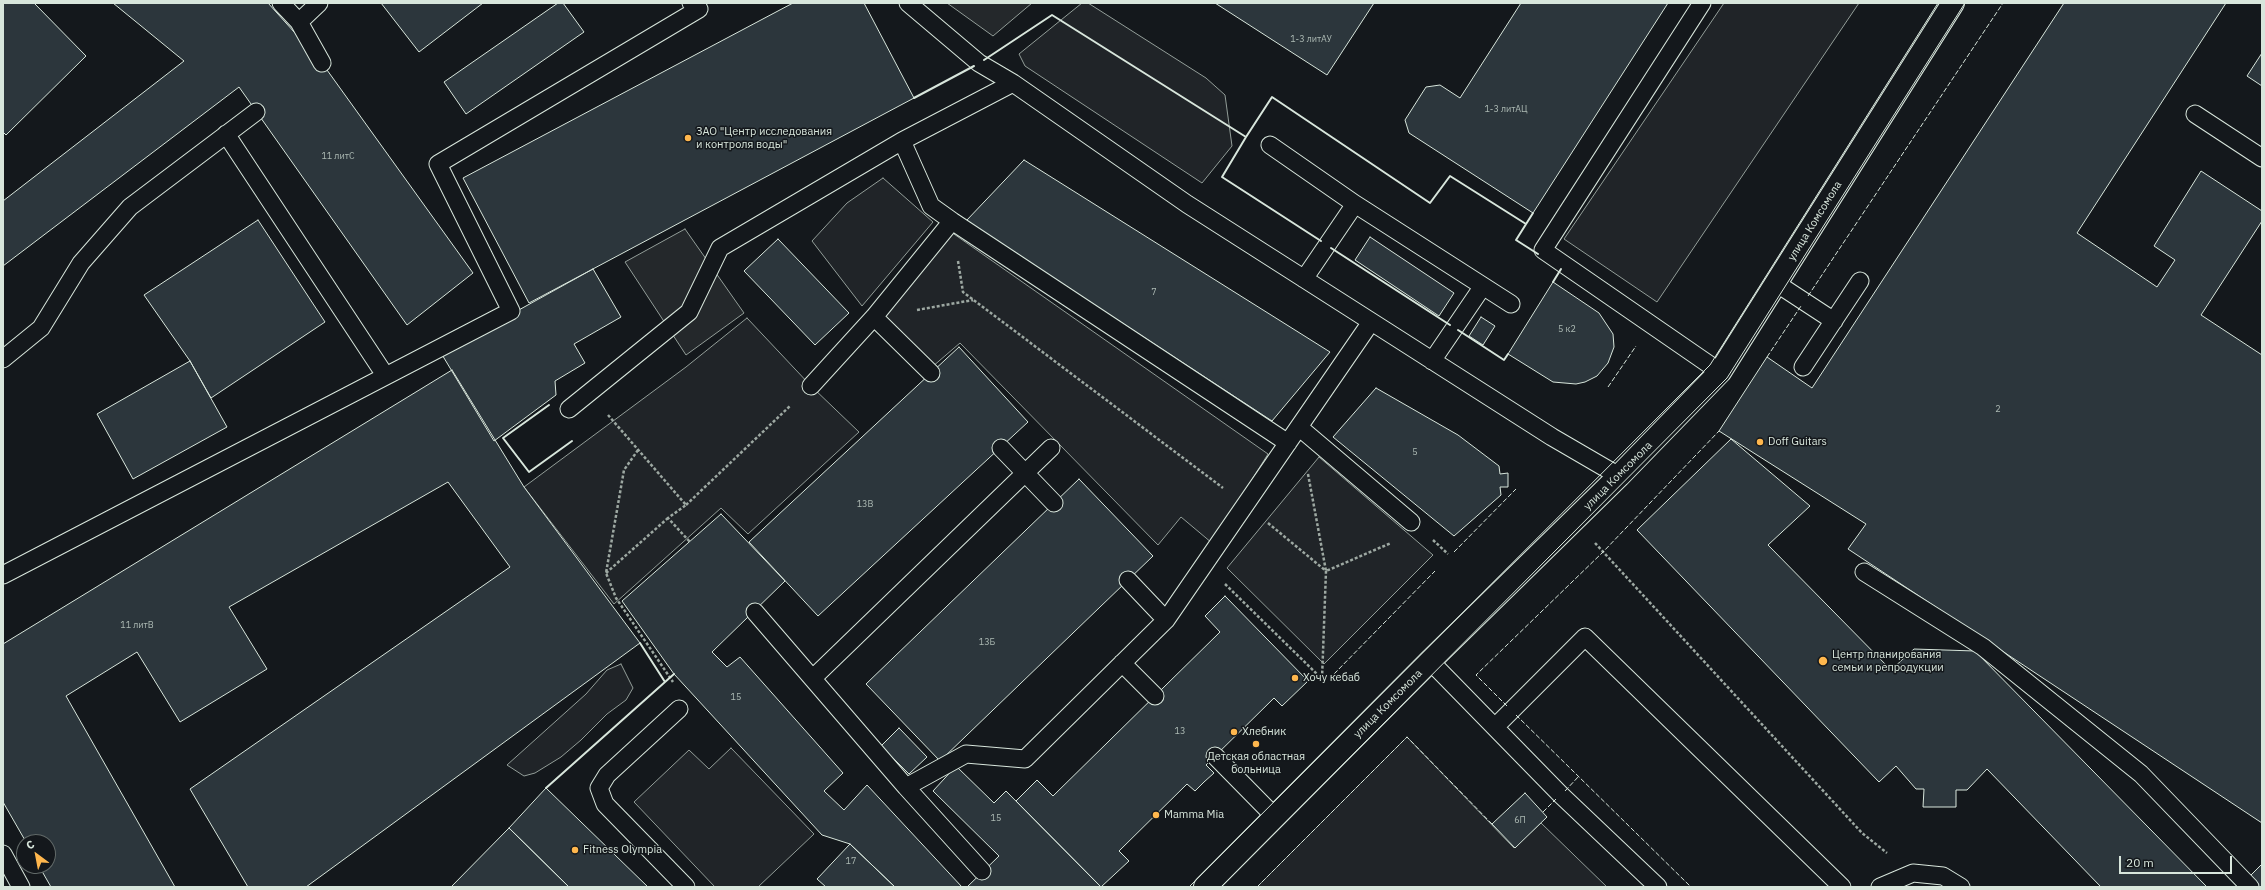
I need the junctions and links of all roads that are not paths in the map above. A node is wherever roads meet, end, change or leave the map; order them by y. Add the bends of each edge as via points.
1 (281, 3) edge
2 (319, 3) edge
3 (908, 3) edge
4 (1702, 3) edge
5 (1953, 3) edge
6 (699, 5) edge
7 (299, 22) junction
8 (322, 64) dead end
9 (1012, 83) junction
10 (256, 112) dead end
11 (2195, 114) dead end
12 (226, 134) junction
13 (902, 141) junction
14 (1270, 145) dead end
15 (2262, 158) edge
16 (1355, 204) junction
17 (952, 221) junction
18 (1304, 279) junction
19 (1860, 281) dead end
20 (1776, 283) junction
21 (1483, 286) junction
22 (1511, 304) dead end
23 (874, 317) junction
24 (1834, 321) junction
25 (1371, 322) junction
26 (3, 359) edge
27 (1432, 361) junction
28 (1803, 367) dead end
29 (1720, 372) junction
30 (931, 373) dead end
31 (385, 375) junction
32 (811, 386) road end
33 (568, 409) dead end
34 (1300, 428) junction
35 (1288, 443) junction
36 (1000, 448) dead end
37 (1051, 448) dead end
38 (1025, 474) junction
39 (1619, 476) junction
40 (1054, 503) dead end
41 (1411, 522) dead end
42 (1864, 572) dead end
43 (3, 575) edge
44 (1128, 580) dead end
45 (755, 612) dead end
46 (1166, 620) junction
47 (1430, 661) junction
48 (1122, 663) junction
49 (813, 678) junction
50 (1155, 696) dead end
51 (679, 709) dead end
52 (1495, 727) junction
53 (1215, 756) dead end
54 (906, 787) junction
55 (1275, 817) junction
56 (3, 854) edge
57 (982, 871) dead end
58 (21, 887) edge
59 (686, 887) edge
60 (1205, 887) edge
61 (1658, 887) edge
62 (1842, 887) edge
63 (1880, 887) edge
64 (1961, 887) edge
65 (2250, 887) edge

1 - 7 lane
2 - 7 lane
3 - 9 lane via 979,63
4 - 29 lane via 1543,250
5 - 20 main road, улица Комсомола
6 - 31 lane via 438,164 511,311
7 - 8 lane
9 - 13 lane
9 - 18 lane via 1186,204
10 - 12 lane
11 - 15 lane
12 - 26 lane via 130,207 80,263 41,328
12 - 31 lane
13 - 17 lane via 931,206
13 - 33 lane via 720,248 689,312
14 - 16 lane
16 - 18 lane
16 - 21 lane
17 - 23 lane
17 - 35 lane
18 - 25 lane
19 - 24 lane
20 - 24 lane
20 - 29 main road, улица Комсомола
21 - 22 lane
21 - 27 lane
23 - 30 lane
23 - 32 lane
24 - 28 lane
25 - 27 lane
25 - 34 lane
27 - 39 lane
29 - 39 main road, улица Комсомола
31 - 43 lane
34 - 35 lane
34 - 41 lane
35 - 46 lane
36 - 38 lane
37 - 38 lane
38 - 40 lane
38 - 49 lane
39 - 47 main road, улица Комсомола
42 - 65 lane via 1983,647 2141,774
44 - 46 lane
45 - 49 lane
46 - 48 lane
47 - 52 lane
47 - 55 main road, улица Комсомола
48 - 50 lane
48 - 54 lane via 1025,759 966,754
49 - 54 lane
51 - 59 lane via 607,775 599,788 605,804
52 - 61 lane
52 - 62 lane via 1585,637
53 - 55 lane
54 - 57 lane
55 - 60 main road, улица Комсомола
56 - 58 lane
63 - 64 lane via 1913,873 1943,876

